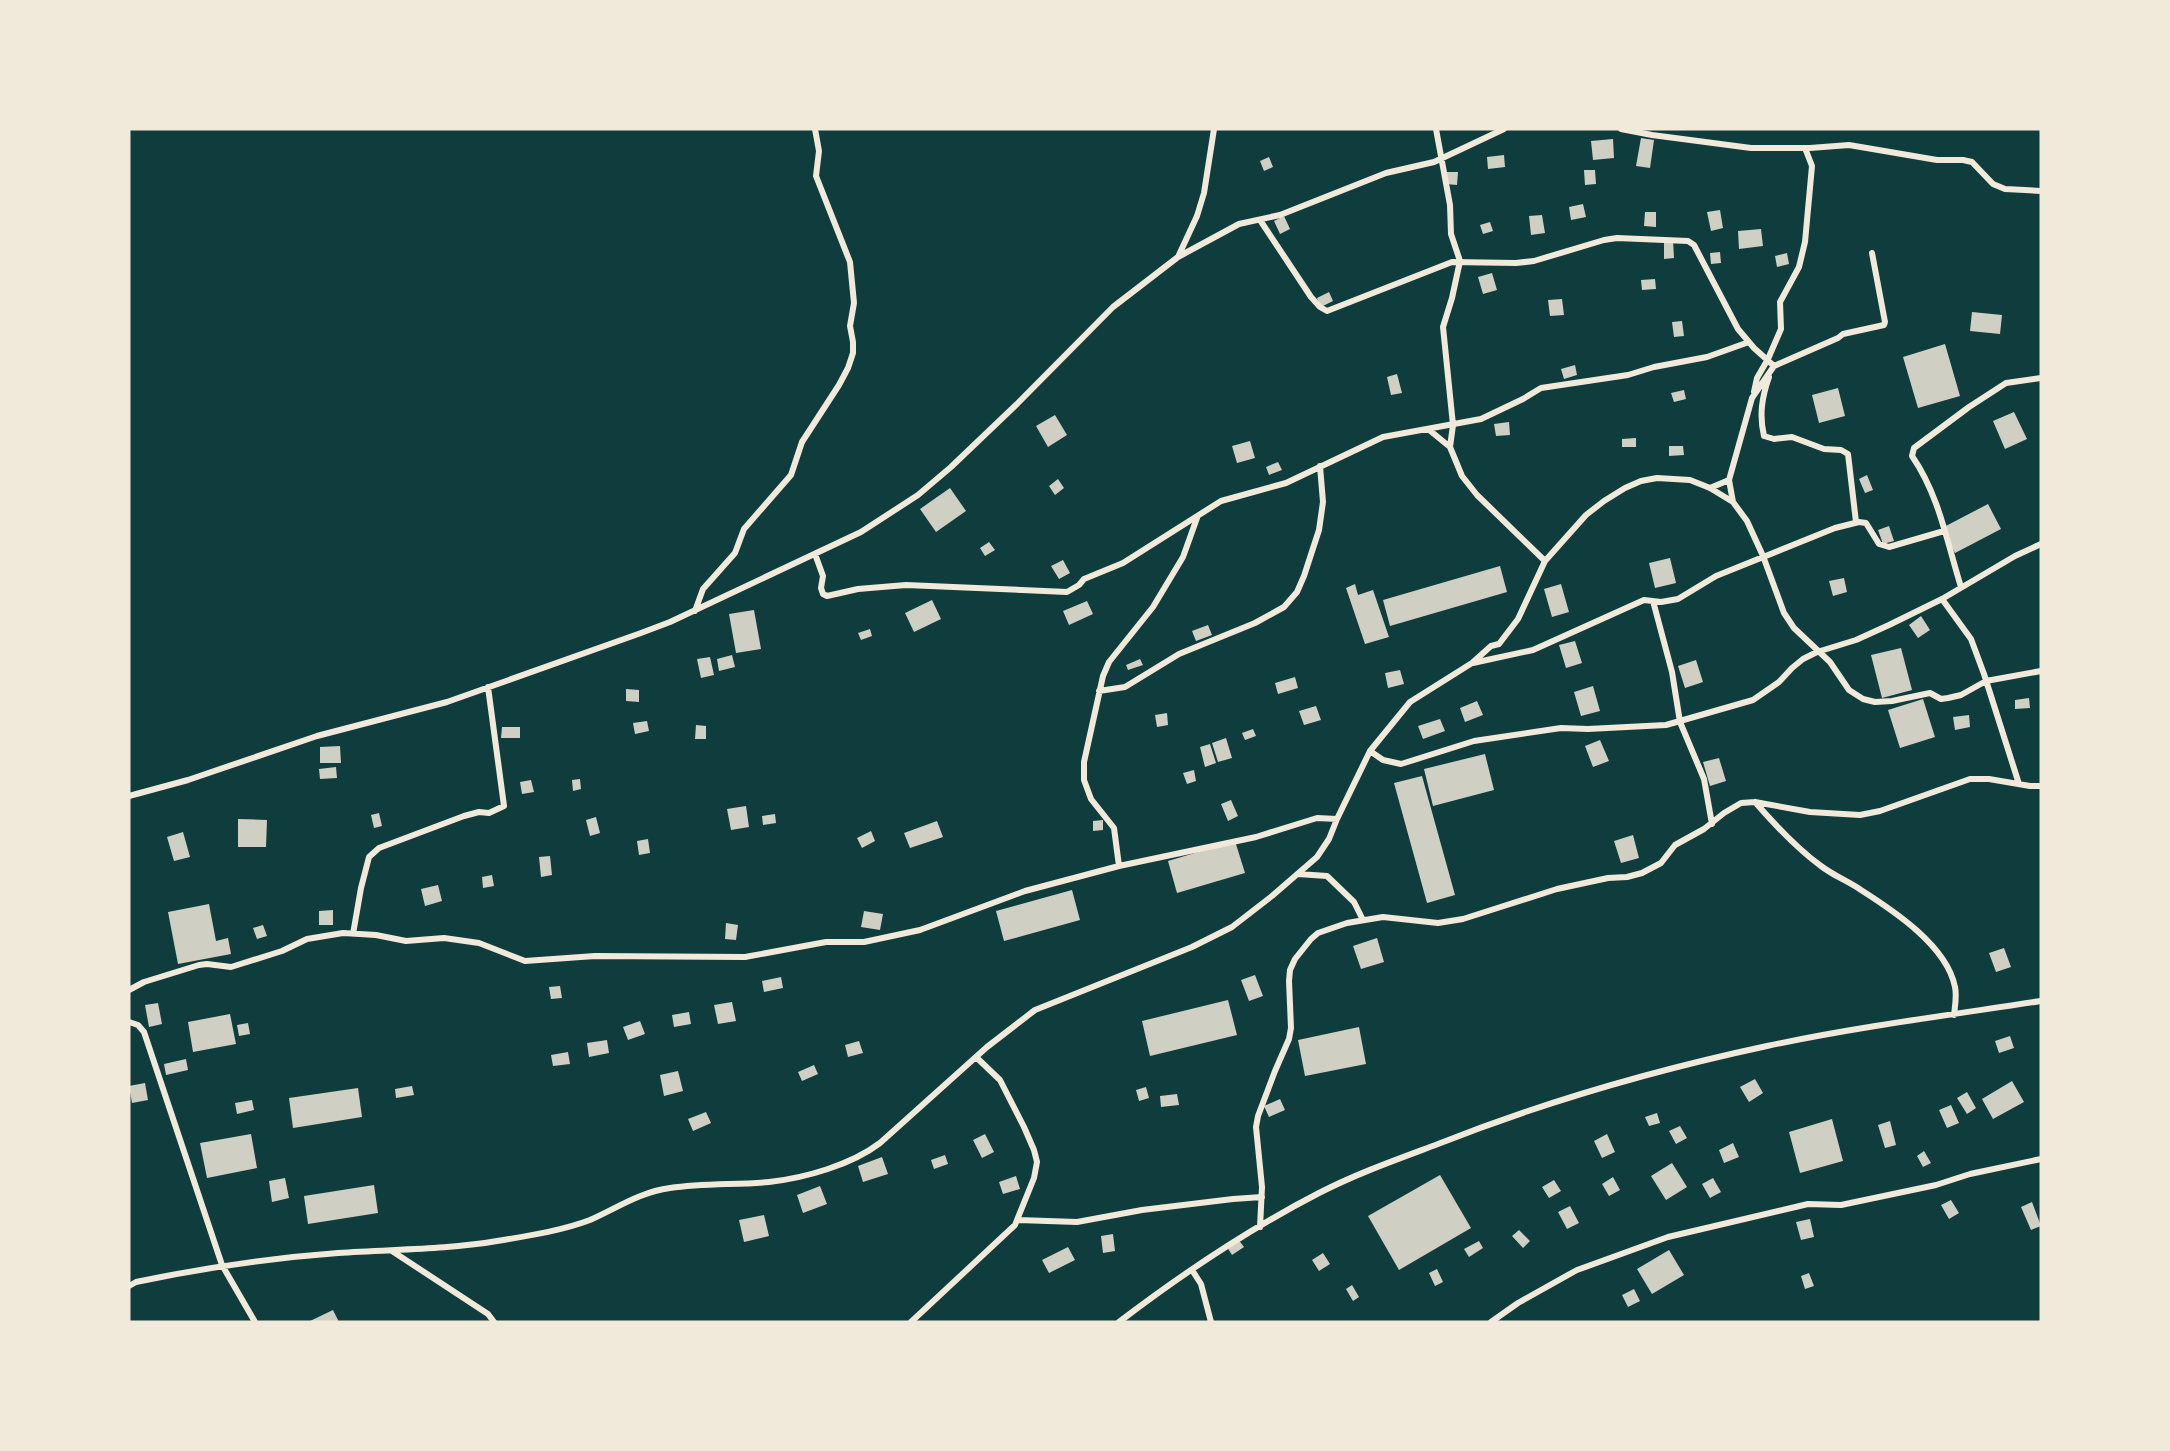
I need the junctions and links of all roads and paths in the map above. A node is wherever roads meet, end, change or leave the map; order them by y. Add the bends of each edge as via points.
1 (815, 129) edge
2 (1214, 129) edge
3 (1436, 129) edge
4 (1504, 129) edge
5 (1621, 129) edge
6 (1805, 148) junction
7 (1442, 159) junction
8 (2041, 191) edge
9 (1260, 220) junction
10 (1872, 254) dead end
11 (1178, 257) junction
12 (1460, 261) junction
13 (1749, 342) junction
14 (1768, 359) junction
15 (1774, 366) junction
16 (2041, 378) edge
17 (1752, 398) junction
18 (1453, 425) junction
19 (1428, 429) junction
20 (1450, 447) junction
21 (1320, 466) junction
22 (1729, 480) junction
23 (1710, 488) junction
24 (1733, 502) junction
25 (1197, 517) junction
26 (1856, 522) junction
27 (1944, 531) junction
28 (2041, 544) edge
29 (815, 554) junction
30 (1763, 556) junction
31 (1545, 561) junction
32 (1961, 587) junction
33 (1942, 599) junction
34 (1653, 601) junction
35 (695, 611) junction
36 (1818, 652) junction
37 (1472, 663) junction
38 (2041, 671) edge
39 (1986, 681) junction
40 (488, 687) junction
41 (1099, 691) junction
42 (1680, 722) junction
43 (1370, 751) junction
44 (2019, 784) junction
45 (2041, 786) edge
46 (129, 796) edge
47 (1755, 802) junction
48 (1337, 819) junction
49 (1712, 824) junction
50 (1119, 866) junction
51 (1298, 874) junction
52 (1363, 920) junction
53 (353, 934) junction
54 (129, 990) edge
55 (2041, 1001) edge
56 (1954, 1015) junction
57 (129, 1022) edge
58 (976, 1057) junction
59 (2041, 1159) edge
60 (1262, 1197) junction
61 (1018, 1220) junction
62 (1260, 1227) junction
63 (392, 1251) junction
64 (222, 1265) junction
65 (1192, 1270) junction
66 (129, 1286) edge
67 (255, 1322) edge
68 (494, 1322) edge
69 (910, 1322) edge
70 (1119, 1322) edge
71 (1210, 1322) edge
72 (1491, 1322) edge

1 - 35 street via 819,142 816,176 850,262 854,303 850,326 852,353 839,385 802,442 791,475 748,525 735,553 703,589
2 - 11 street via 1204,193
3 - 7 street
4 - 7 street
5 - 6 street via 1751,148
6 - 8 street via 1849,145 1937,160 1963,160 1972,162 1993,184 2005,189
6 - 14 street via 1812,166 1805,242 1799,267 1780,302 1781,329
7 - 9 street via 1386,173
7 - 12 street via 1451,234
9 - 11 street via 1228,228
9 - 12 street via 1311,297 1327,311
10 - 15 street via 1884,325 1844,334
11 - 29 street via 1113,307 1017,404 918,495 861,532
12 - 13 street via 1534,261 1617,238 1688,241 1694,245 1738,329
12 - 18 street via 1443,327
13 - 14 street
13 - 18 street via 1707,357 1628,375 1541,388 1481,420
14 - 15 street
14 - 17 street
15 - 17 street
15 - 26 street via 1763,392 1764,436 1792,437 1848,453
16 - 27 street via 2006,382 1914,448 1912,456 1934,495
17 - 22 street
18 - 19 street
18 - 20 street
19 - 20 street
19 - 21 street via 1383,438
20 - 31 street via 1469,486
21 - 25 street via 1286,483 1221,501
21 - 41 street via 1323,502 1319,530 1297,592 1284,607 1179,654 1125,687
22 - 23 street
22 - 24 street
23 - 24 street
23 - 31 street via 1674,478 1641,481 1586,515
24 - 30 street via 1748,521
25 - 29 street via 1123,563 1084,579 1066,592 906,585 827,596 821,588 823,576
25 - 41 street via 1184,557 1153,607 1109,662
26 - 27 street via 1866,523 1879,544 1889,547
26 - 30 street
27 - 32 street
28 - 32 street
29 - 35 street
30 - 34 street via 1716,576 1678,599
30 - 36 street via 1784,613
31 - 37 street via 1518,620 1499,644
32 - 33 street
33 - 36 street via 1889,626
33 - 39 street via 1971,639
34 - 37 street via 1638,602 1533,650
34 - 42 street via 1672,672
35 - 40 street
36 - 39 street via 1849,690 1875,702 1930,693 1941,699 1955,697
36 - 42 street via 1753,700
37 - 43 street via 1410,702
38 - 39 street
39 - 44 street
40 - 46 street
40 - 53 street via 504,806 489,813 464,816 379,848 369,857
41 - 50 street via 1084,780 1091,799 1114,828
42 - 43 street via 1543,730 1474,741 1401,764 1383,760
42 - 49 street via 1704,779
43 - 48 street
44 - 45 street
44 - 47 street via 1970,779 1880,812 1860,815 1810,812
47 - 49 street via 1732,807
47 - 56 street via 1797,847 1896,914 1927,940 1952,975 1956,989
48 - 50 street via 1317,818 1256,837
48 - 51 street via 1317,857
49 - 52 street via 1675,845 1661,863 1628,877 1557,889 1463,919 1438,923 1383,917
50 - 53 street via 1025,891 921,930 864,942 826,942 745,957 595,956 525,962 479,943 444,938 406,941
51 - 52 street via 1327,876 1354,902
51 - 58 street via 1232,927 1035,1010
52 - 60 street via 1318,933 1290,970 1289,1039 1256,1127
53 - 54 street via 307,939 231,967 199,965
55 - 56 street
56 - 62 street via 1766,1047 1554,1102 1364,1171
57 - 64 street via 138,1025 149,1045
58 - 61 street via 1000,1080 1034,1150 1034,1178
58 - 63 street via 880,1143 849,1161 771,1182 669,1188 547,1232 457,1248
59 - 72 street via 1841,1205 1808,1204 1668,1237 1577,1270
60 - 61 street via 1142,1210 1077,1222
60 - 62 street
61 - 69 street
62 - 65 street
63 - 64 street
63 - 68 street via 488,1314
64 - 66 street
64 - 67 street
65 - 70 street
65 - 71 street via 1201,1284

